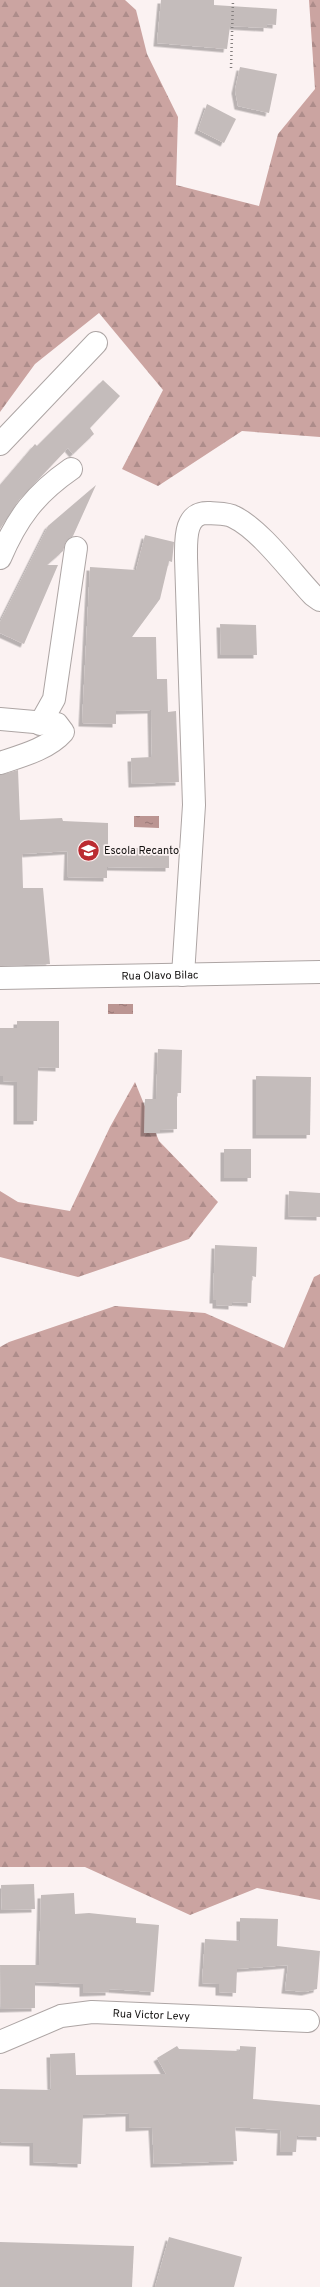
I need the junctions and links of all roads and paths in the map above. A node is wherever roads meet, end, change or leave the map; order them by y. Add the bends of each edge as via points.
1 (233, 0) edge
2 (231, 68) dead end
3 (96, 343) dead end
4 (0, 444) edge
5 (71, 469) dead end
6 (76, 548) dead end
7 (0, 558) edge
8 (320, 600) edge
9 (0, 719) edge
10 (40, 724) junction
11 (0, 763) edge
12 (320, 972) edge
13 (183, 975) junction
14 (0, 978) edge
15 (308, 2021) dead end
16 (0, 2042) edge

1 - 2 path
3 - 4 main road
5 - 7 main road via 46,486 30,504
6 - 10 main road via 54,699
8 - 13 main road via 252,529 233,516 204,513 191,520 186,530 186,558 194,805
9 - 10 main road
10 - 11 main road via 57,724 63,732 46,745
12 - 13 main road, Rua Olavo Bilac
13 - 14 main road, Rua Olavo Bilac
15 - 16 main road, Rua Victor Levy via 92,2012 61,2016

